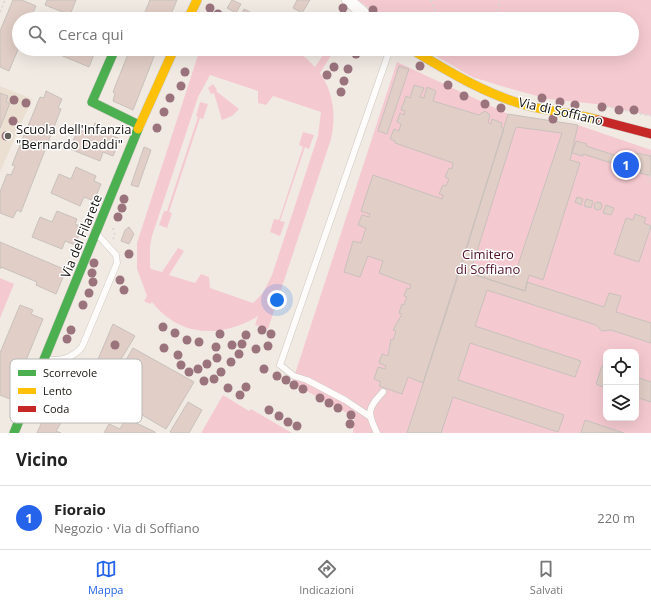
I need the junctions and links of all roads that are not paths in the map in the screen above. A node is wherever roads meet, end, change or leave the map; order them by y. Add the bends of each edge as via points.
1 (197, 0) edge
2 (348, 0) edge
3 (191, 12) edge
4 (362, 12) edge
5 (112, 56) edge
6 (171, 56) edge
7 (388, 56) edge
8 (423, 56) edge
9 (140, 125) junction
10 (651, 134) edge
11 (96, 232) junction
12 (43, 359) edge
13 (64, 359) edge
14 (383, 392) dead end
15 (369, 416) junction
16 (18, 423) edge
17 (14, 433) edge
18 (377, 433) edge

1 - 3 street
2 - 4 street
5 - 9 street via 92,102
6 - 9 street, Via del Filarete
7 - 15 lane via 280,365 294,376 345,400
8 - 10 street, Via di Soffiano via 498,96 529,106 585,116
9 - 11 street, Via del Filarete
11 - 12 street, Via del Filarete
11 - 13 lane via 116,255 116,263 82,347 77,353
14 - 15 lane via 370,406
15 - 18 lane
16 - 17 street, Via del Filarete

